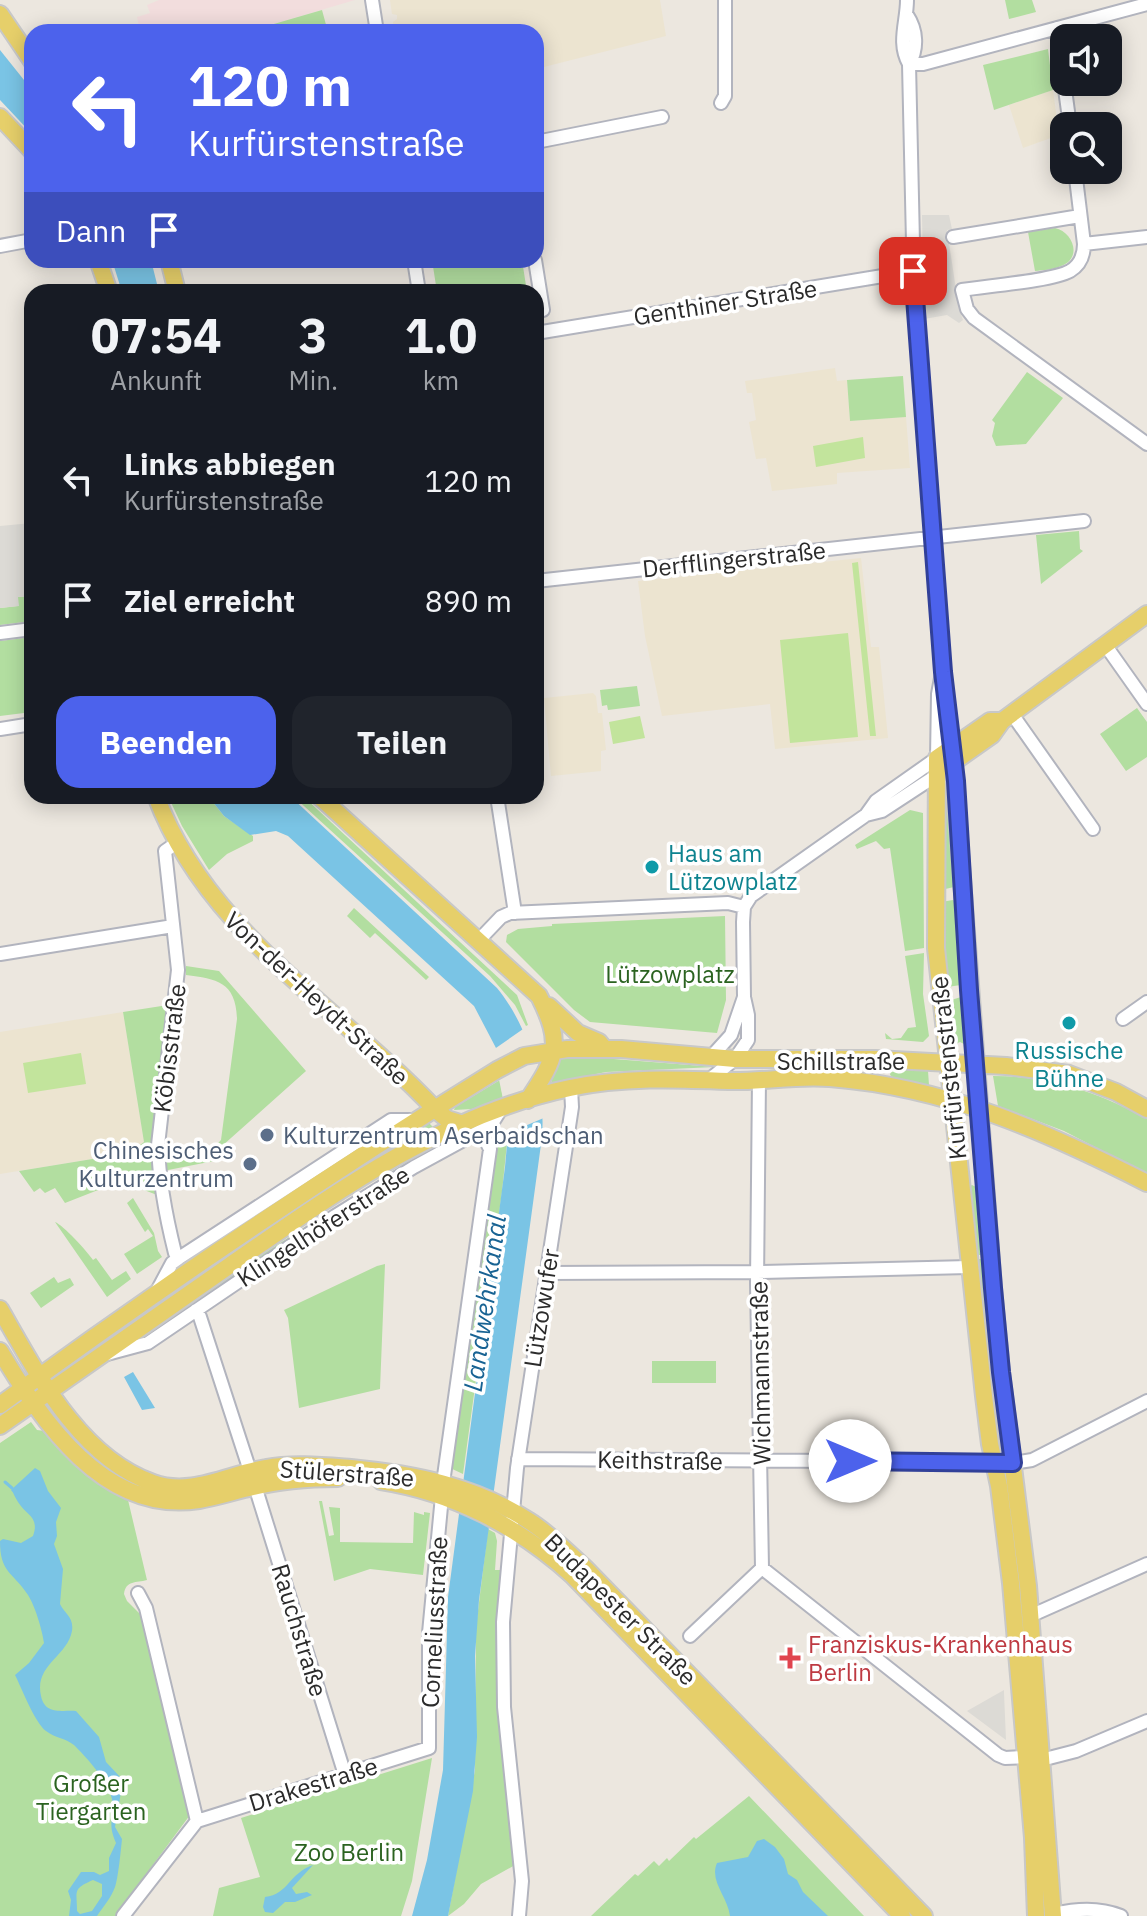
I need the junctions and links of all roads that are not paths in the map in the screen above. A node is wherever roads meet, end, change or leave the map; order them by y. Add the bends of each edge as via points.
1 (372, 0) edge
2 (725, 0) edge
3 (907, 0) edge
4 (1147, 4) edge
5 (0, 14) edge
6 (376, 24) edge
7 (1072, 24) edge
8 (1050, 30) edge
9 (24, 49) edge
10 (909, 64) junction
11 (721, 103) dead end
12 (662, 117) dead end
13 (3, 127) edge
14 (544, 140) edge
15 (24, 144) edge
16 (1077, 184) edge
17 (1080, 216) junction
18 (953, 237) dead end
19 (1147, 237) edge
20 (24, 242) edge
21 (1084, 244) junction
22 (0, 246) edge
23 (913, 271) junction
24 (544, 332) edge
25 (1147, 444) edge
26 (1084, 521) dead end
27 (933, 537) junction
28 (544, 580) edge
29 (1146, 611) edge
30 (24, 630) edge
31 (0, 633) edge
32 (1106, 646) junction
33 (943, 672) junction
34 (1147, 704) edge
35 (1007, 717) junction
36 (24, 725) edge
37 (0, 729) edge
38 (945, 760) junction
39 (160, 804) edge
40 (328, 804) edge
41 (498, 804) edge
42 (1093, 829) dead end
43 (178, 842) junction
44 (964, 893) junction
45 (935, 895) junction
46 (744, 907) junction
47 (515, 913) junction
48 (173, 926) junction
49 (479, 940) junction
50 (0, 954) edge
51 (969, 990) junction
52 (940, 992) junction
53 (539, 996) junction
54 (744, 997) junction
55 (1147, 1002) edge
56 (1123, 1019) dead end
57 (605, 1049) junction
58 (554, 1050) junction
59 (711, 1057) junction
60 (735, 1059) junction
61 (947, 1063) junction
62 (976, 1065) junction
63 (710, 1079) junction
64 (759, 1079) junction
65 (571, 1088) junction
66 (538, 1092) junction
67 (951, 1100) junction
68 (435, 1109) junction
69 (502, 1109) junction
70 (980, 1109) junction
71 (1147, 1109) edge
72 (416, 1120) junction
73 (463, 1124) junction
74 (481, 1131) junction
75 (984, 1178) junction
76 (960, 1180) junction
77 (1147, 1183) edge
78 (179, 1258) junction
79 (969, 1267) junction
80 (758, 1272) junction
81 (547, 1273) junction
82 (156, 1294) junction
83 (0, 1309) edge
84 (196, 1310) junction
85 (0, 1351) edge
86 (104, 1355) junction
87 (40, 1374) junction
88 (23, 1387) junction
89 (51, 1390) junction
90 (1147, 1401) edge
91 (33, 1402) junction
92 (0, 1405) edge
93 (0, 1426) edge
94 (518, 1459) junction
95 (762, 1461) junction
96 (994, 1462) junction
97 (1013, 1463) junction
98 (252, 1478) junction
99 (442, 1490) junction
100 (490, 1509) junction
101 (512, 1511) junction
102 (513, 1529) junction
103 (1147, 1564) edge
104 (762, 1568) junction
105 (138, 1593) dead end
106 (1022, 1620) junction
107 (690, 1636) dead end
108 (1147, 1721) edge
109 (735, 1734) junction
110 (429, 1748) joint
111 (1034, 1758) junction
112 (345, 1775) junction
113 (197, 1821) junction
114 (874, 1876) junction
115 (123, 1916) edge
116 (519, 1916) edge
117 (902, 1916) edge
118 (924, 1916) edge
119 (1047, 1916) edge
120 (1121, 1916) edge

1 - 6 street
2 - 11 street
3 - 10 street, Kurfürstenstraße via 915,49
4 - 7 street
5 - 9 main road
8 - 10 street
10 - 23 street, Kurfürstenstraße
12 - 14 street
13 - 15 main road
16 - 17 street
17 - 18 street
17 - 21 street
19 - 21 street
20 - 22 street
21 - 25 street via 1081,259 1069,271 962,290 967,309
23 - 24 street, Genthiner Straße
23 - 27 street, Kurfürstenstraße
26 - 27 street, Derfflingerstraße
27 - 28 street, Derfflingerstraße
27 - 33 street, Kurfürstenstraße
29 - 32 main road
30 - 31 street
32 - 34 street
32 - 35 main road
33 - 38 street, Kurfürstenstraße
33 - 38 street, Kurfürstenstraße via 938,694
35 - 38 main road via 990,721
35 - 42 street
36 - 37 street
38 - 44 main road, Kurfürstenstraße
38 - 45 main road, Kurfürstenstraße
38 - 46 street via 882,811 866,815 757,891
39 - 43 main road, Von-der-Heydt-Straße
40 - 49 main road
41 - 47 street
43 - 48 street, Köbisstraße via 165,851
43 - 68 main road, Von-der-Heydt-Straße via 212,897 238,926
44 - 45 main road
44 - 51 main road, Kurfürstenstraße
45 - 52 main road, Kurfürstenstraße
46 - 47 street via 728,903
46 - 54 street
47 - 49 street via 501,917
48 - 50 street
48 - 78 street, Köbisstraße via 177,981 158,1167
49 - 53 main road
51 - 52 main road
51 - 62 main road, Kurfürstenstraße
52 - 61 main road, Kurfürstenstraße
53 - 57 main road via 575,1031
53 - 58 main road via 554,1030
54 - 59 street via 730,1038
54 - 60 street via 748,1040
55 - 56 street
57 - 58 main road
57 - 59 main road
58 - 66 main road
58 - 68 main road, Klingelhöferstraße via 517,1059
59 - 60 main road
60 - 61 main road, Schillstraße
60 - 63 street
61 - 62 main road, Schillstraße
61 - 67 main road, Kurfürstenstraße
62 - 70 main road, Kurfürstenstraße
62 - 71 main road, Schillstraße via 1069,1074
63 - 64 main road
63 - 65 main road
64 - 67 main road, Schillstraße via 851,1080
64 - 80 street, Wichmannstraße
65 - 66 main road
65 - 81 street, Lützowufer
66 - 69 main road
67 - 70 main road, Schillstraße
67 - 76 main road, Kurfürstenstraße
68 - 72 main road, Klingelhöferstraße
68 - 73 main road
69 - 73 main road, Klingelhöferstraße
69 - 74 street, Klingelhöferstraße
70 - 75 main road, Kurfürstenstraße
70 - 77 main road, Schillstraße via 1033,1127
72 - 78 street, Klingelhöferstraße via 391,1120
72 - 82 main road, Klingelhöferstraße
73 - 86 main road, Klingelhöferstraße via 413,1147 304,1215
74 - 84 street, Klingelhöferstraße via 357,1202
74 - 99 street, Corneliusstraße via 490,1149
75 - 76 main road
75 - 97 main road, Kurfürstenstraße
76 - 79 main road, Kurfürstenstraße
78 - 82 street, Klingelhöferstraße
79 - 80 street
79 - 96 main road, Kurfürstenstraße
80 - 81 street
80 - 95 street, Wichmannstraße
81 - 94 street, Lützowufer
82 - 87 main road, Klingelhöferstraße
83 - 87 main road, Stülerstraße
84 - 86 street, Klingelhöferstraße via 148,1343
84 - 98 street, Rauchstraße
85 - 88 main road, Stülerstraße
86 - 89 main road, Klingelhöferstraße
87 - 88 main road, Klingelhöferstraße
87 - 89 main road, Stülerstraße
88 - 91 main road, Stülerstraße
88 - 92 main road, Klingelhöferstraße
89 - 91 main road, Klingelhöferstraße
89 - 98 main road, Stülerstraße via 95,1446 150,1482 188,1487
90 - 97 street via 1032,1460
91 - 93 main road, Klingelhöferstraße
91 - 98 main road, Stülerstraße via 77,1455 98,1474 132,1492 185,1501
94 - 95 street, Keithstraße
94 - 101 street, Lützowufer
95 - 96 street, Keithstraße
95 - 104 street, Wichmannstraße
96 - 97 main road
96 - 106 main road, Kurfürstenstraße
97 - 106 main road, Kurfürstenstraße
98 - 99 main road, Stülerstraße via 276,1466 337,1467 402,1473
98 - 112 street, Rauchstraße
99 - 100 main road, Stülerstraße
99 - 110 street, Corneliusstraße via 429,1633
100 - 101 main road, Budapester Straße
100 - 102 main road, Budapester Straße
101 - 102 street, Lützowufer
101 - 109 main road, Budapester Straße via 585,1568
102 - 109 main road, Budapester Straße via 572,1575
102 - 116 street, Lützowufer via 502,1657 522,1881
103 - 106 street
104 - 107 street
104 - 111 street via 998,1755
105 - 113 street
106 - 111 main road, Kurfürstenstraße
108 - 111 street via 1076,1751
109 - 114 main road, Budapester Straße
110 - 112 street, Drakestraße
111 - 119 main road, Kurfürstenstraße
112 - 113 street, Drakestraße
113 - 115 street
114 - 117 main road, Budapester Straße
114 - 118 main road, Budapester Straße
119 - 120 street via 1086,1909

